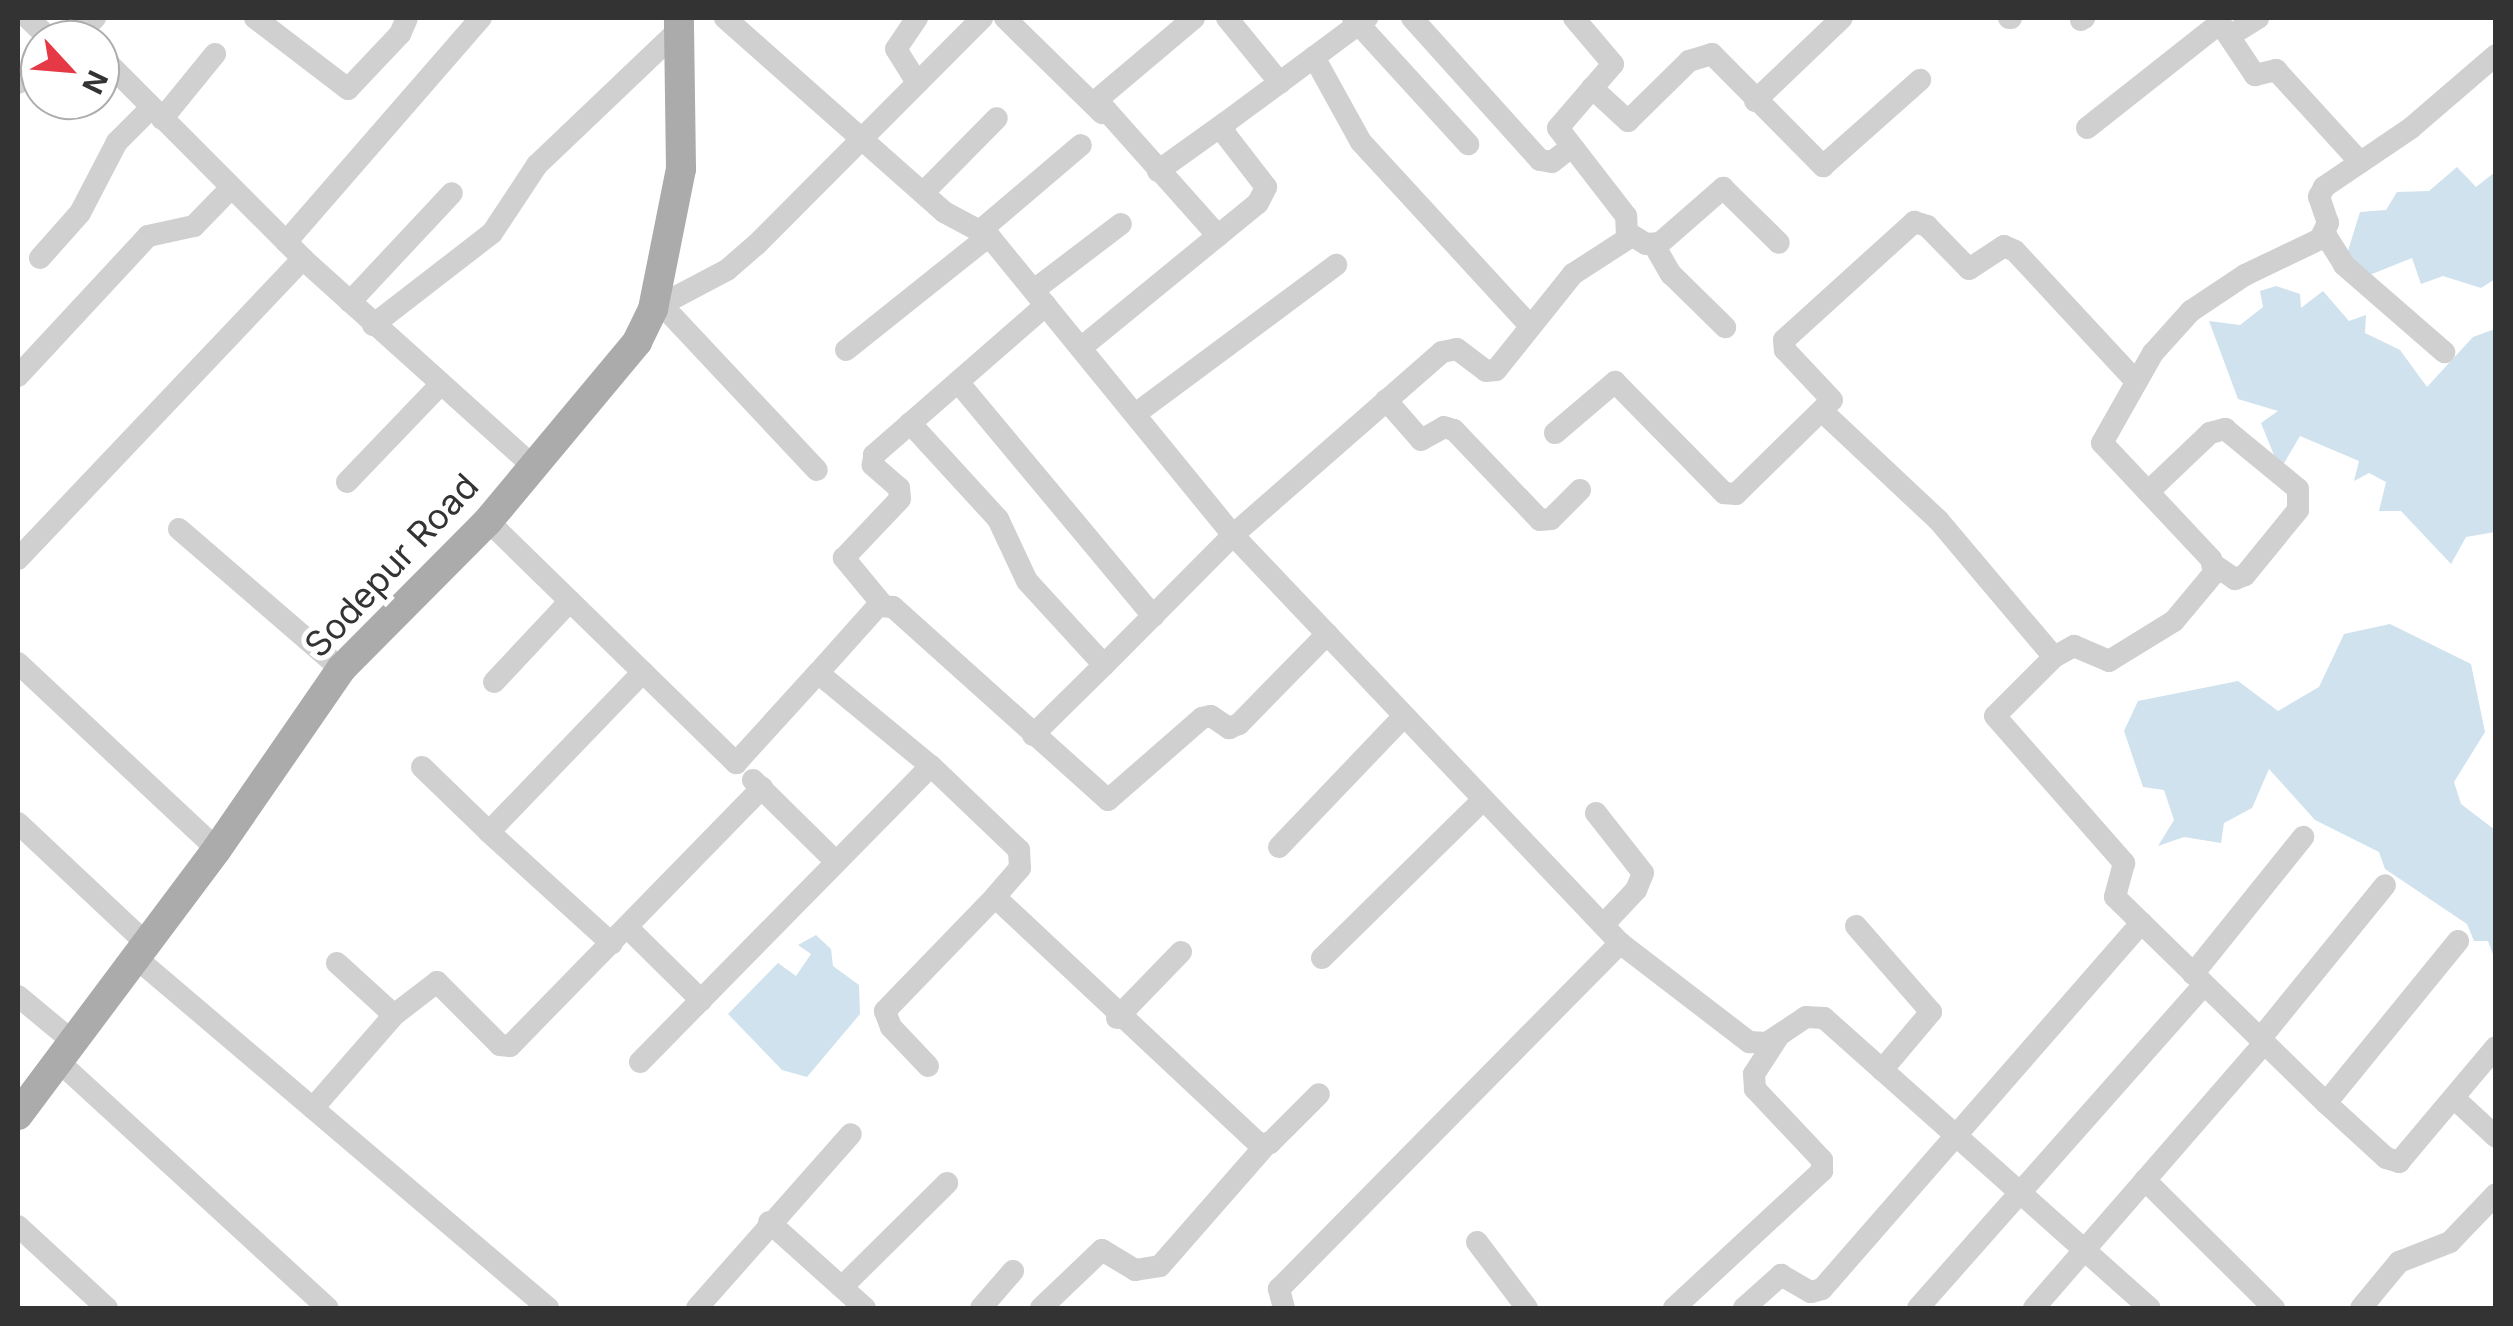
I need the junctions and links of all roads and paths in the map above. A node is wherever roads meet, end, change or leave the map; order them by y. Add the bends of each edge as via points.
1 (255, 18) edge
2 (407, 18) edge
3 (481, 18) edge
4 (917, 18) edge
5 (982, 18) edge
6 (1005, 18) edge
7 (1194, 18) edge
8 (1227, 18) edge
9 (1412, 18) edge
10 (1574, 18) edge
11 (1842, 18) edge
12 (2258, 18) edge
13 (1359, 20) edge
14 (741, 23) edge
15 (679, 24) edge
16 (2232, 35) junction
17 (215, 54) dead end
18 (2496, 56) edge
19 (1314, 57) junction
20 (120, 76) edge
21 (1920, 80) dead end
22 (917, 83) junction
23 (1280, 83) junction
24 (1592, 88) junction
25 (1755, 100) junction
26 (157, 114) junction
27 (1104, 115) junction
28 (997, 118) dead end
29 (1225, 123) junction
30 (2088, 128) dead end
31 (864, 138) junction
32 (1468, 144) dead end
33 (1081, 145) dead end
34 (1570, 148) junction
35 (2360, 162) junction
36 (1158, 171) junction
37 (231, 188) junction
38 (923, 193) junction
39 (452, 194) dead end
40 (1121, 224) dead end
41 (985, 233) junction
42 (1630, 234) junction
43 (2325, 234) junction
44 (1218, 236) junction
45 (1779, 243) dead end
46 (1654, 246) junction
47 (295, 251) junction
48 (25, 255) edge
49 (1336, 264) dead end
50 (1040, 298) junction
51 (350, 302) junction
52 (656, 306) junction
53 (373, 325) junction
54 (1530, 325) junction
55 (1725, 327) dead end
56 (1082, 346) junction
57 (846, 350) dead end
58 (2444, 352) dead end
59 (18, 376) edge
60 (2136, 381) junction
61 (958, 382) junction
62 (440, 386) junction
63 (1386, 400) junction
64 (1138, 412) junction
65 (1823, 412) junction
66 (910, 423) junction
67 (1554, 433) dead end
68 (532, 465) junction
69 (817, 470) dead end
70 (348, 482) dead end
71 (1580, 490) dead end
72 (2148, 492) junction
73 (488, 521) junction
74 (180, 529) dead end
75 (1233, 535) junction
76 (18, 559) edge
77 (2214, 565) junction
78 (570, 601) junction
79 (882, 604) junction
80 (1153, 616) junction
81 (1327, 634) junction
82 (2054, 658) junction
83 (18, 663) edge
84 (1104, 665) junction
85 (341, 669) junction
86 (643, 672) junction
87 (818, 673) junction
88 (494, 682) dead end
89 (1404, 716) junction
90 (1034, 735) junction
91 (736, 764) junction
92 (931, 766) junction
93 (422, 767) dead end
94 (762, 788) junction
95 (1483, 800) junction
96 (1596, 813) dead end
97 (18, 822) edge
98 (489, 832) junction
99 (2303, 837) dead end
100 (1279, 846) dead end
101 (217, 848) junction
102 (835, 861) junction
103 (2385, 885) dead end
104 (994, 897) junction
105 (2140, 924) junction
106 (1602, 925) junction
107 (1856, 926) dead end
108 (620, 936) junction
109 (2458, 941) dead end
110 (1620, 943) junction
111 (141, 950) junction
112 (1182, 952) dead end
113 (1322, 958) dead end
114 (337, 963) dead end
115 (2198, 980) junction
116 (18, 996) edge
117 (701, 1000) junction
118 (394, 1016) junction
119 (1117, 1018) junction
120 (1778, 1037) junction
121 (2262, 1041) junction
122 (2496, 1047) edge
123 (64, 1050) junction
124 (640, 1062) dead end
125 (928, 1066) dead end
126 (1882, 1070) junction
127 (1319, 1094) dead end
128 (2456, 1099) junction
129 (2326, 1103) junction
130 (313, 1108) junction
131 (18, 1115) edge
132 (851, 1134) dead end
133 (1956, 1136) junction
134 (2496, 1137) edge
135 (1264, 1146) junction
136 (2145, 1180) junction
137 (947, 1183) dead end
138 (2018, 1189) junction
139 (2496, 1194) edge
140 (769, 1222) junction
141 (18, 1226) edge
142 (1478, 1242) dead end
143 (2083, 1249) junction
144 (1013, 1272) dead end
145 (842, 1287) junction
146 (107, 1308) edge
147 (328, 1308) edge
148 (548, 1308) edge
149 (696, 1308) edge
150 (865, 1308) edge
151 (981, 1308) edge
152 (1041, 1308) edge
153 (1284, 1308) edge
154 (1528, 1308) edge
155 (1674, 1308) edge
156 (1744, 1308) edge
157 (1918, 1308) edge
158 (2034, 1308) edge
159 (2150, 1308) edge
160 (2274, 1308) edge
161 (2361, 1308) edge

1 - 2 street via 348,90
3 - 47 street
4 - 22 street via 896,49
5 - 22 street
6 - 27 street
7 - 27 street via 1105,88 1097,100
8 - 23 street
9 - 34 street via 1540,160 1552,162
10 - 24 street via 1612,56 1610,71
11 - 25 street
12 - 16 street
13 - 19 street
13 - 32 street
14 - 31 street
15 - 52 main road, Sodepur Road via 681,169
15 - 53 street via 538,165 492,233
16 - 30 street via 2218,24
16 - 35 street via 2255,74 2276,70
17 - 26 street
18 - 35 street
19 - 23 street
19 - 54 street via 1361,142
20 - 26 street
21 - 25 street via 1823,166
22 - 31 street
23 - 29 street
24 - 25 street via 1628,121 1706,53
24 - 34 street via 1560,120 1560,136
26 - 37 street
26 - 48 street via 116,142 80,213
27 - 36 street
28 - 38 street
29 - 36 street
29 - 44 street via 1225,134 1266,187 1258,203
31 - 38 street
31 - 52 street via 727,270
33 - 41 street
34 - 42 street via 1626,216
35 - 43 street via 2320,192
36 - 44 street
37 - 47 street
37 - 59 street via 194,226 148,236
38 - 41 street via 952,218
39 - 51 street
40 - 50 street
41 - 50 street
41 - 57 street
42 - 46 street
42 - 54 street via 1573,274
43 - 58 street via 2344,265
43 - 60 street via 2192,311
44 - 56 street
45 - 46 street via 1723,188
46 - 55 street via 1670,274
47 - 51 street
47 - 76 street
49 - 64 street
50 - 56 street
50 - 61 street
51 - 53 street
52 - 68 main road, Sodepur Road via 636,342
52 - 69 street
53 - 62 street
54 - 63 street via 1496,370 1447,349
56 - 64 street
60 - 65 street via 2015,251 2004,246 1969,269 1927,226 1914,222 1784,340 1785,350 1833,396
60 - 72 street via 2101,438 2111,458
61 - 66 street
61 - 80 street
62 - 68 street
62 - 70 street
63 - 71 street via 1420,440 1444,427 1454,430 1540,520 1551,519
63 - 75 street
64 - 75 street
65 - 67 street via 1729,496 1615,382
65 - 82 street via 1939,521
66 - 79 street via 872,460 899,488 900,500 844,558
66 - 84 street via 998,519 1028,582
68 - 73 main road, Sodepur Road
72 - 77 street
72 - 77 street via 2210,432 2225,429 2298,489 2298,510 2245,575 2235,579
73 - 78 street
73 - 85 main road, Sodepur Road
74 - 85 street
75 - 80 street
75 - 81 street
77 - 82 street via 2202,591 2156,636 2104,662 2074,646
78 - 86 street
78 - 88 street
79 - 87 street
79 - 90 street
80 - 84 street
81 - 89 street
81 - 90 street via 1239,724 1228,728 1211,716 1202,718 1116,797 1091,790
82 - 105 street via 1995,716 2120,856 2115,896
83 - 101 street
84 - 90 street
85 - 101 main road, Sodepur Road
86 - 91 street
86 - 98 street
87 - 91 street
87 - 92 street
89 - 95 street
89 - 100 street
91 - 94 street
92 - 102 street
92 - 104 street via 1023,855
93 - 98 street
94 - 102 street
94 - 108 street
95 - 106 street
95 - 113 street
96 - 106 street via 1642,873 1636,890
97 - 111 street
98 - 108 street
99 - 115 street
101 - 111 main road, Sodepur Road
102 - 117 street
103 - 121 street
104 - 119 street
104 - 125 street via 885,1011 890,1027
105 - 115 street
105 - 133 street
106 - 110 street
107 - 126 street via 1931,1012
108 - 117 street
108 - 118 street via 510,1046 500,1045 437,982
109 - 129 street
110 - 120 street via 1734,1033 1757,1044
110 - 153 street via 1279,1289
111 - 123 main road, Sodepur Road
111 - 130 street
112 - 119 street
114 - 118 street
115 - 121 street
115 - 138 street
116 - 123 street
117 - 124 street
118 - 130 street
119 - 135 street
120 - 126 street via 1817,1015
120 - 155 street via 1754,1074 1754,1088 1822,1160 1822,1172
121 - 129 street
121 - 136 street
122 - 128 street
123 - 131 main road, Sodepur Road
123 - 147 street
126 - 133 street
127 - 135 street
128 - 129 street via 2399,1162 2386,1158
128 - 134 street
130 - 148 street
132 - 140 street
133 - 138 street
133 - 156 street via 1822,1289 1811,1292 1780,1275
135 - 152 street via 1160,1266 1135,1270 1102,1250
136 - 143 street
136 - 160 street
137 - 145 street
138 - 143 street
138 - 157 street
139 - 161 street via 2450,1242 2399,1262
140 - 145 street
140 - 149 street
141 - 146 street
142 - 154 street
143 - 158 street
143 - 159 street
144 - 151 street
145 - 150 street

